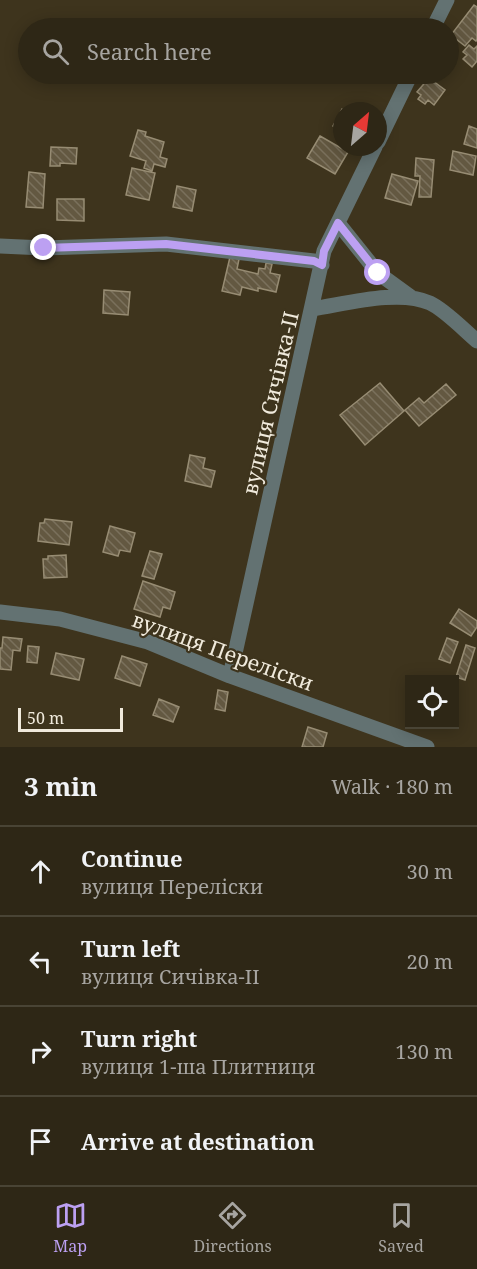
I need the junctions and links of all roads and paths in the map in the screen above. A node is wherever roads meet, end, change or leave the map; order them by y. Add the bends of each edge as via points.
1 (447, 0) edge
2 (438, 18) edge
3 (406, 84) edge
4 (387, 123) edge
5 (371, 156) edge
6 (338, 223) junction
7 (0, 246) edge
8 (322, 265) junction
9 (411, 297) junction
10 (312, 309) junction
11 (476, 339) edge
12 (0, 612) edge
13 (230, 676) junction
14 (427, 747) edge

1 - 2 street
3 - 4 street
5 - 6 street, вулиця Сичівка-II
6 - 8 street, вулиця Сичівка-II via 324,251
6 - 9 street via 378,273
7 - 8 street via 166,244
8 - 10 street, вулиця Сичівка-II
9 - 10 street
9 - 11 street via 432,304
10 - 13 street, вулиця Сичівка-II
12 - 13 street, вулиця Переліски via 60,619 148,642
13 - 14 street, вулиця Переліски

